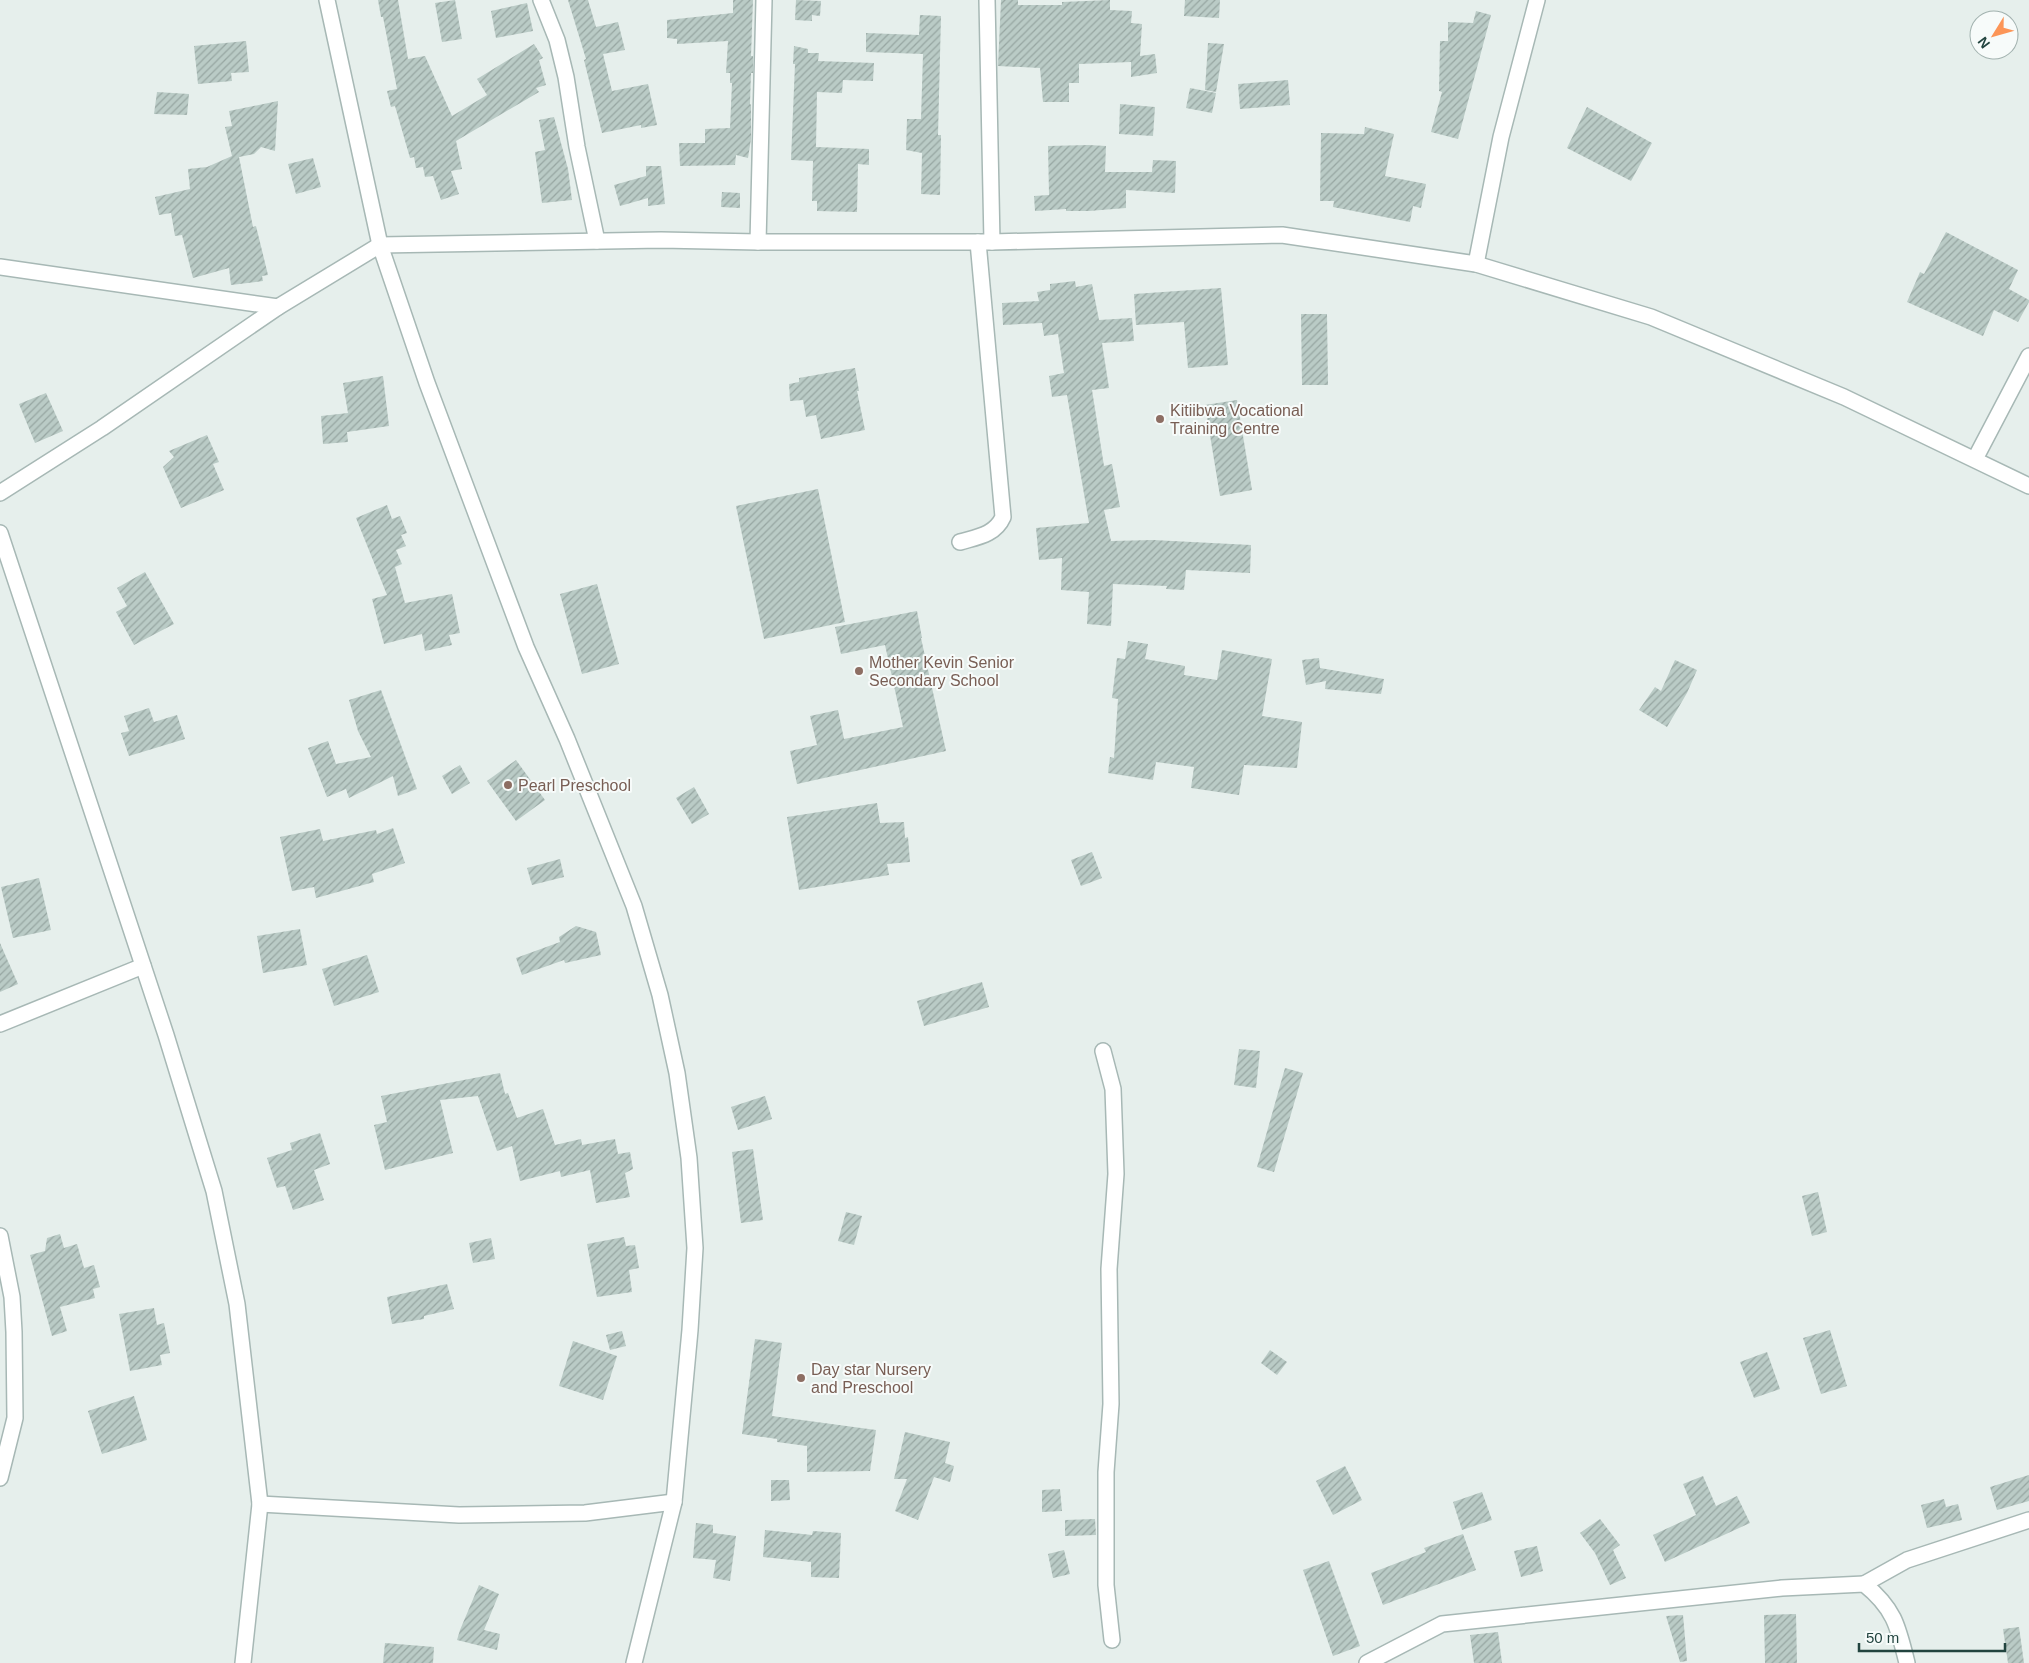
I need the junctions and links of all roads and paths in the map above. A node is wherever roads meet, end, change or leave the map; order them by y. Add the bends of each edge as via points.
1 (327, 0) edge
2 (541, 0) edge
3 (764, 0) edge
4 (987, 0) edge
5 (1538, 0) edge
6 (597, 241) junction
7 (758, 242) junction
8 (985, 242) junction
9 (380, 244) junction
10 (1476, 264) junction
11 (0, 267) edge
12 (278, 307) junction
13 (2029, 356) edge
14 (1975, 459) junction
15 (2029, 486) edge
16 (0, 493) edge
17 (0, 533) edge
18 (960, 542) dead end
19 (144, 966) junction
20 (0, 1024) edge
21 (1103, 1051) dead end
22 (0, 1236) edge
23 (0, 1478) edge
24 (674, 1502) junction
25 (260, 1504) junction
26 (2029, 1520) edge
27 (1864, 1584) junction
28 (1112, 1640) dead end
29 (243, 1663) edge
30 (634, 1663) edge
31 (1367, 1663) edge
32 (1907, 1663) edge

1 - 9 street
2 - 6 street via 557,40 566,77
3 - 7 street
4 - 8 street
5 - 10 street via 1501,137
6 - 7 street
6 - 9 street
7 - 8 street
8 - 10 street via 1282,235
8 - 18 street via 1003,518 1000,526 992,532
9 - 12 street
9 - 24 street via 430,392 519,628 634,906 660,995 680,1092 689,1158 695,1248
10 - 14 street via 1651,317 1844,397
11 - 12 street
12 - 16 street via 102,428
13 - 14 street
14 - 15 street
17 - 19 street
19 - 20 street
19 - 25 street via 214,1191 237,1304
21 - 28 street via 1114,1089 1116,1174 1109,1269 1111,1404 1106,1472 1106,1586
22 - 23 street via 12,1297 15,1399 15,1418
24 - 25 street via 585,1513 459,1515
24 - 30 street
25 - 29 street
26 - 27 street via 1907,1560
27 - 31 street via 1782,1588 1442,1624
27 - 32 street via 1881,1598 1895,1619

